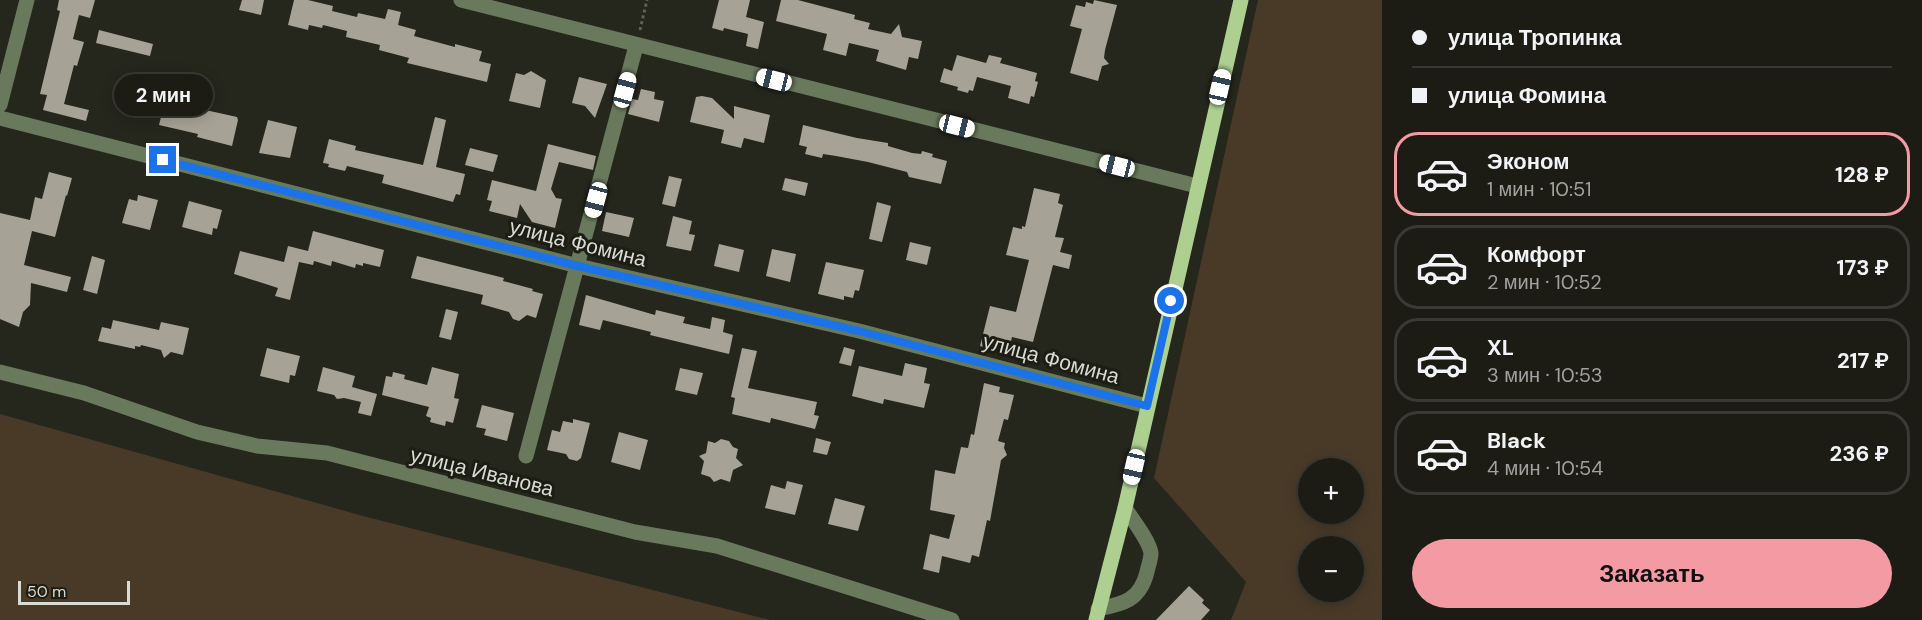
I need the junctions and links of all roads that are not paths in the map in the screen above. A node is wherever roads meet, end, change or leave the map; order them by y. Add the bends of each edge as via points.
1 (27, 0) edge
2 (462, 0) edge
3 (1241, 0) edge
4 (636, 46) junction
5 (0, 105) edge
6 (0, 118) edge
7 (1197, 186) junction
8 (578, 266) junction
9 (0, 372) edge
10 (1147, 406) junction
11 (526, 456) dead end
12 (1125, 508) junction
13 (1097, 615) edge
14 (952, 620) edge

1 - 5 street
2 - 4 street
3 - 7 main road
4 - 7 street
4 - 8 street
6 - 8 street, улица Фомина
7 - 10 main road
8 - 10 street, улица Фомина via 859,331
8 - 11 street
9 - 14 street, улица Иванова via 84,393 196,432 257,446 327,453 635,532 717,546
10 - 12 main road
12 - 13 main road
12 - 13 street via 1151,553 1144,585 1133,598

